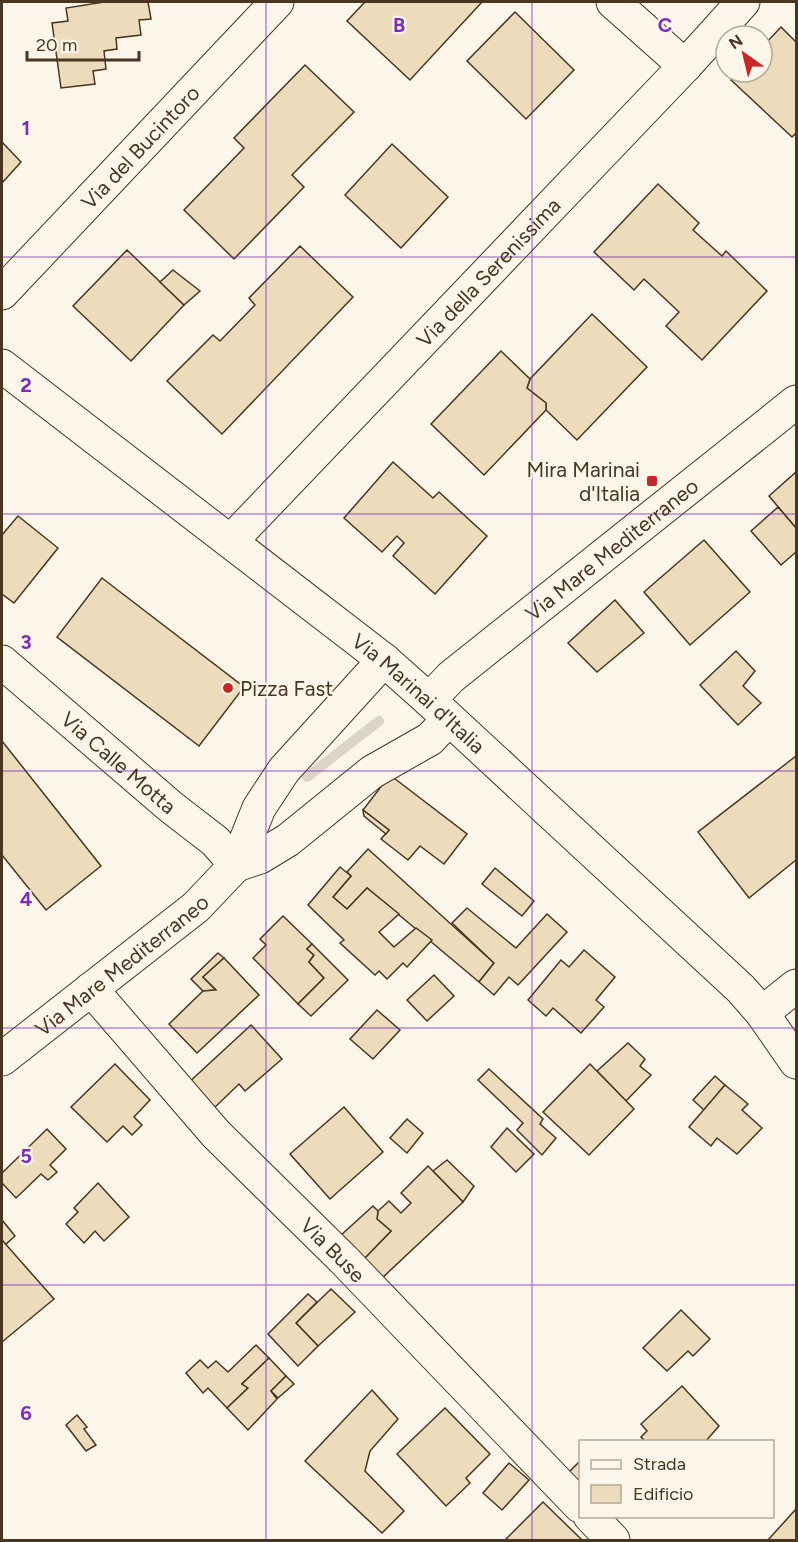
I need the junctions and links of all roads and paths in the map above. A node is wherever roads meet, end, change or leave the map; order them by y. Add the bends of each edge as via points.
1 (277, 2) edge
2 (613, 2) edge
3 (743, 2) edge
4 (685, 66) junction
5 (2, 293) edge
6 (2, 366) edge
7 (796, 402) edge
8 (231, 541) junction
9 (384, 660) junction
10 (2, 662) edge
11 (439, 709) junction
12 (236, 865) junction
13 (796, 986) edge
14 (91, 988) junction
15 (762, 1013) junction
16 (2, 1059) edge
17 (796, 1062) edge
18 (579, 1505) edge
19 (592, 1518) edge
20 (613, 1540) edge

1 - 5 street, Via del Bucintoro
2 - 4 street
3 - 4 street, Via della Serenissima
4 - 8 street, Via della Serenissima
6 - 8 street, Via Marinai d'Italia
7 - 11 street, Via Mare Mediterraneo via 451,677
8 - 9 street, Via Marinai d'Italia
9 - 11 street, Via Marinai d'Italia
9 - 12 street, Via Mare Mediterraneo via 284,770 259,808
10 - 12 street, Via Calle Motta via 215,841
11 - 12 street, Via Mare Mediterraneo via 430,739 372,772 288,840 260,857
11 - 15 street, Via Marinai d'Italia via 712,960
12 - 14 street, Via Mare Mediterraneo via 196,907
13 - 15 street
14 - 16 street, Via Mare Mediterraneo
14 - 18 street, Via Buse via 216,1134 343,1259
15 - 17 street, Via Marinai d'Italia
19 - 20 street

